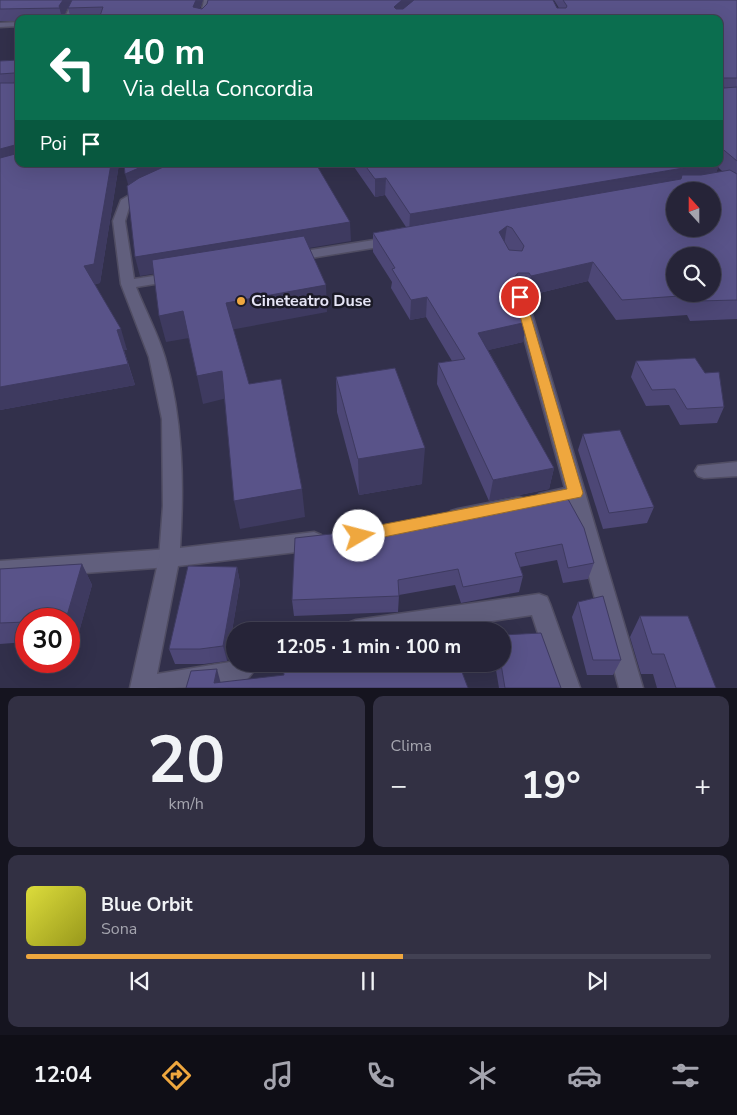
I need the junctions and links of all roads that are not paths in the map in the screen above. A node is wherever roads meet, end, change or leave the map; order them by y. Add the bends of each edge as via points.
1 (76, 0) edge
2 (206, 0) edge
3 (69, 15) edge
4 (204, 15) edge
5 (15, 24) edge
6 (0, 25) edge
7 (156, 184) edge
8 (407, 239) edge
9 (276, 260) edge
10 (182, 275) edge
11 (128, 284) junction
12 (520, 297) edge
13 (737, 469) edge
14 (704, 471) dead end
15 (576, 493) junction
16 (442, 520) edge
17 (330, 539) edge
18 (169, 558) junction
19 (0, 570) edge
20 (417, 622) edge
21 (236, 672) edge
22 (142, 688) edge
23 (146, 688) edge
24 (568, 688) edge
25 (631, 688) edge

1 - 3 street
2 - 4 street
5 - 6 street
7 - 11 street via 124,202 119,221
8 - 9 street
10 - 11 street
11 - 18 street via 157,356 170,419 172,506
12 - 15 street
13 - 14 street
15 - 16 street
15 - 25 street
17 - 18 street
18 - 19 street
18 - 22 street
20 - 24 street via 539,604
21 - 23 street

